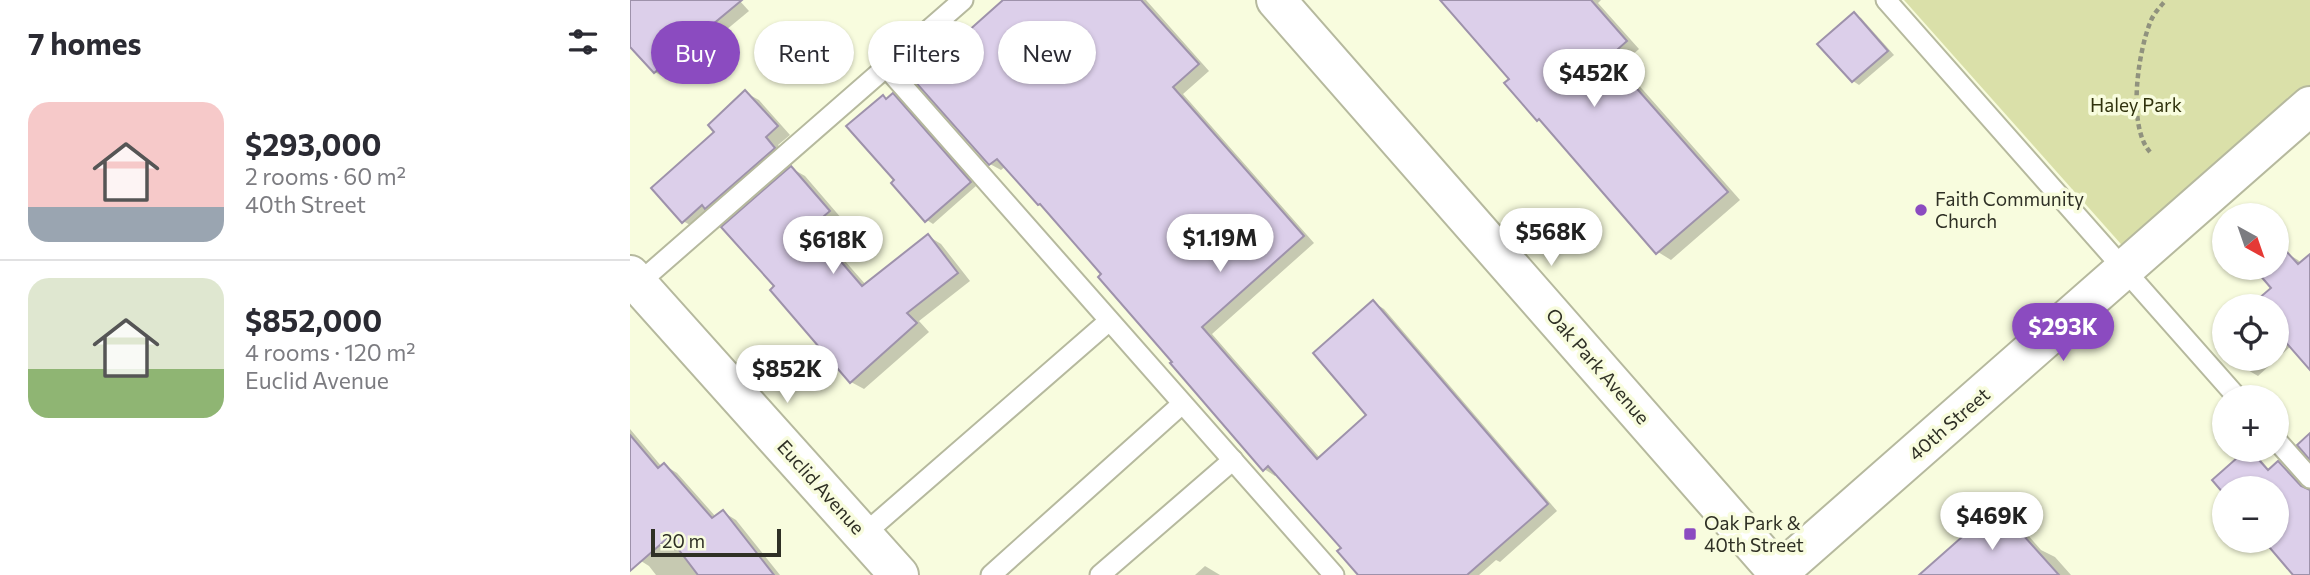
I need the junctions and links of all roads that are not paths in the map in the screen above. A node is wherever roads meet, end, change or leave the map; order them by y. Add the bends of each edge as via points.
1 (963, 0) edge
2 (1276, 0) edge
3 (1886, 0) edge
4 (939, 21) edge
5 (868, 83) edge
6 (902, 84) edge
7 (2310, 107) edge
8 (2123, 271) junction
9 (633, 283) edge
10 (1109, 321) junction
11 (2226, 385) edge
12 (1182, 404) junction
13 (2289, 454) edge
14 (1233, 460) junction
15 (2310, 478) edge
16 (863, 535) junction
17 (1778, 574) edge
18 (899, 575) edge
19 (991, 575) edge
20 (1100, 575) edge
21 (1334, 575) edge

1 - 4 lane
2 - 17 street, Oak Park Avenue
3 - 8 lane
5 - 9 lane
6 - 10 lane
7 - 8 street, 40th Street
8 - 11 lane
8 - 17 street, 40th Street
9 - 16 street, Euclid Avenue
10 - 12 lane
10 - 16 lane
12 - 14 lane
12 - 19 lane
13 - 15 lane
14 - 20 lane
14 - 21 lane
16 - 18 street, Euclid Avenue

